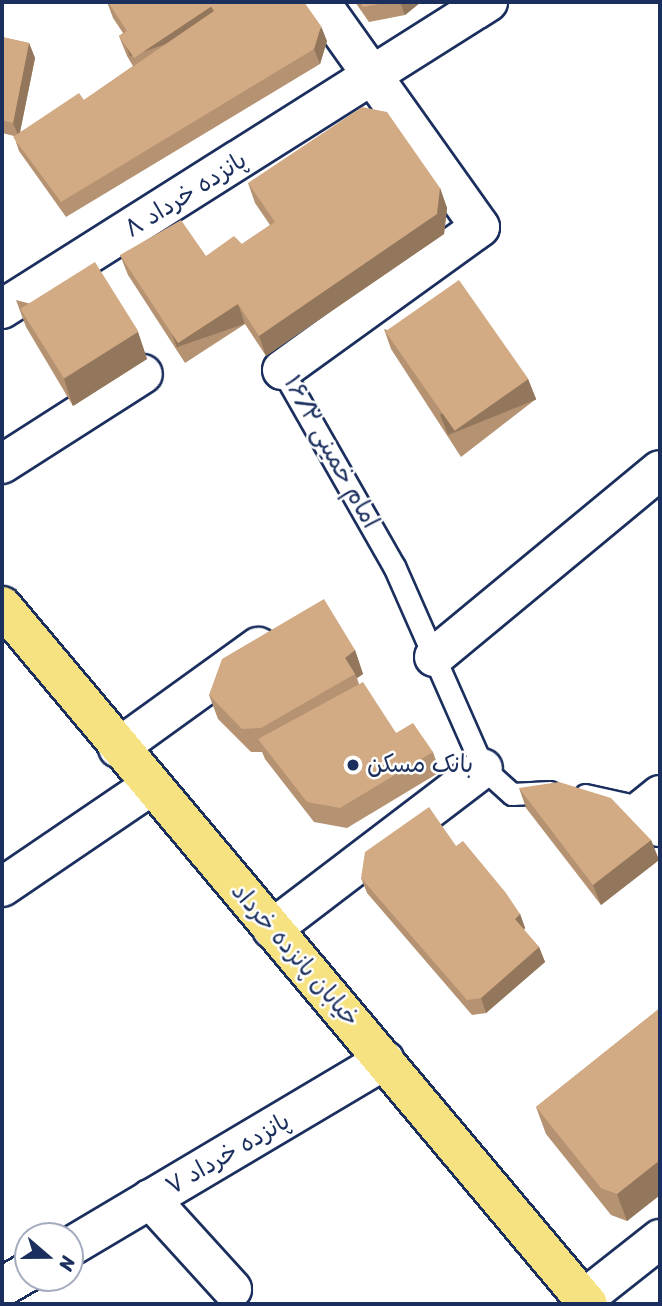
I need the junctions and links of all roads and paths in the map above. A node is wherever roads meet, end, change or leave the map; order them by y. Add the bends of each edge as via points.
1 (320, 2) edge
2 (488, 2) edge
3 (371, 81) junction
4 (2, 309) edge
5 (282, 370) joint
6 (143, 374) dead end
7 (2, 464) edge
8 (660, 470) edge
9 (2, 606) edge
10 (284, 628) edge
11 (434, 657) junction
12 (118, 748) junction
13 (484, 768) junction
14 (149, 787) junction
15 (655, 810) edge
16 (2, 887) edge
17 (272, 929) junction
18 (385, 1060) junction
19 (150, 1199) junction
20 (84, 1239) edge
21 (660, 1239) edge
22 (232, 1289) dead end
23 (586, 1302) edge

1 - 3 street
2 - 3 street, پانزده خرداد ۸
3 - 4 street, پانزده خرداد ۸
3 - 5 street, امام خمینی ۱۶/۲ via 480,227
5 - 11 lane, امام خمینی ۱۶/۲ via 394,566
6 - 7 street
8 - 11 street
9 - 12 main road, خیابان پانزده خرداد
10 - 12 street
11 - 13 lane, امام خمینی ۱۶/۲
12 - 14 main road, خیابان پانزده خرداد
13 - 15 lane via 512,794 561,791
13 - 17 street
14 - 16 street
14 - 17 main road, خیابان پانزده خرداد
17 - 18 main road, خیابان پانزده خرداد
18 - 19 street, پانزده خرداد ۷
18 - 23 main road, خیابان پانزده خرداد
19 - 20 street, پانزده خرداد ۷
19 - 22 street
21 - 23 street

